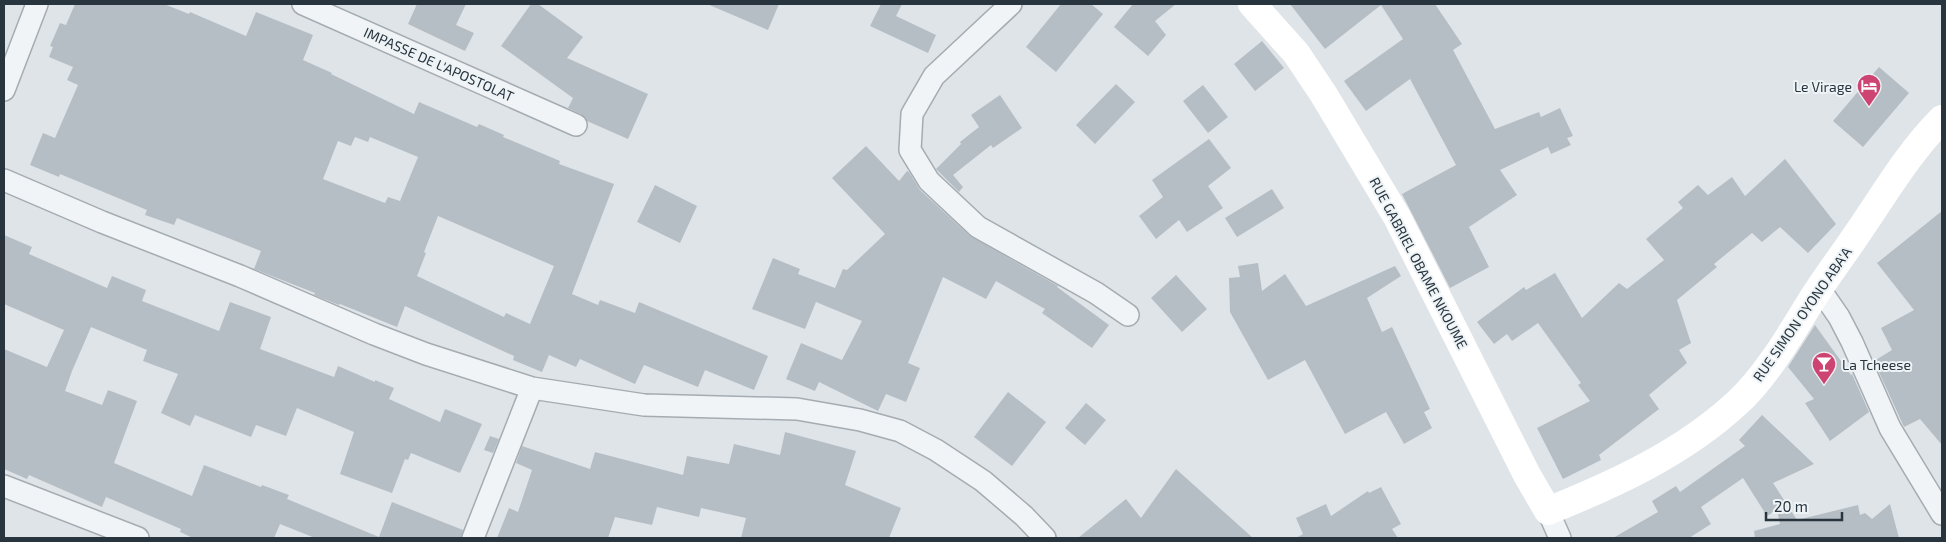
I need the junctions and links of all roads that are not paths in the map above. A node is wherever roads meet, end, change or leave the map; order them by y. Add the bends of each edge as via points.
1 (38, 4) edge
2 (305, 4) edge
3 (1012, 4) edge
4 (1252, 4) edge
5 (4, 90) edge
6 (1942, 119) edge
7 (576, 124) dead end
8 (4, 180) edge
9 (1820, 288) junction
10 (1128, 315) dead end
11 (532, 388) junction
12 (4, 486) edge
13 (1548, 511) junction
14 (1942, 514) edge
15 (138, 538) edge
16 (473, 538) edge
17 (1045, 538) edge
18 (1560, 538) edge

1 - 5 street
2 - 7 street, IMPASSE DE L'APOSTOLAT
3 - 10 street via 934,76 912,114 910,150 929,181 978,227 1096,293
4 - 13 street, RUE GABRIEL OBAME NKOUME via 1296,53 1397,217
6 - 9 street, RUE SIMON OYONO ABA'A via 1904,165
8 - 11 street via 374,334
9 - 13 street, RUE SIMON OYONO ABA'A via 1773,360 1738,403 1686,444 1613,483
9 - 14 street via 1852,342 1890,428
11 - 16 street
11 - 17 street via 644,404 797,410 860,420 900,431 983,481
12 - 15 street
13 - 18 street

